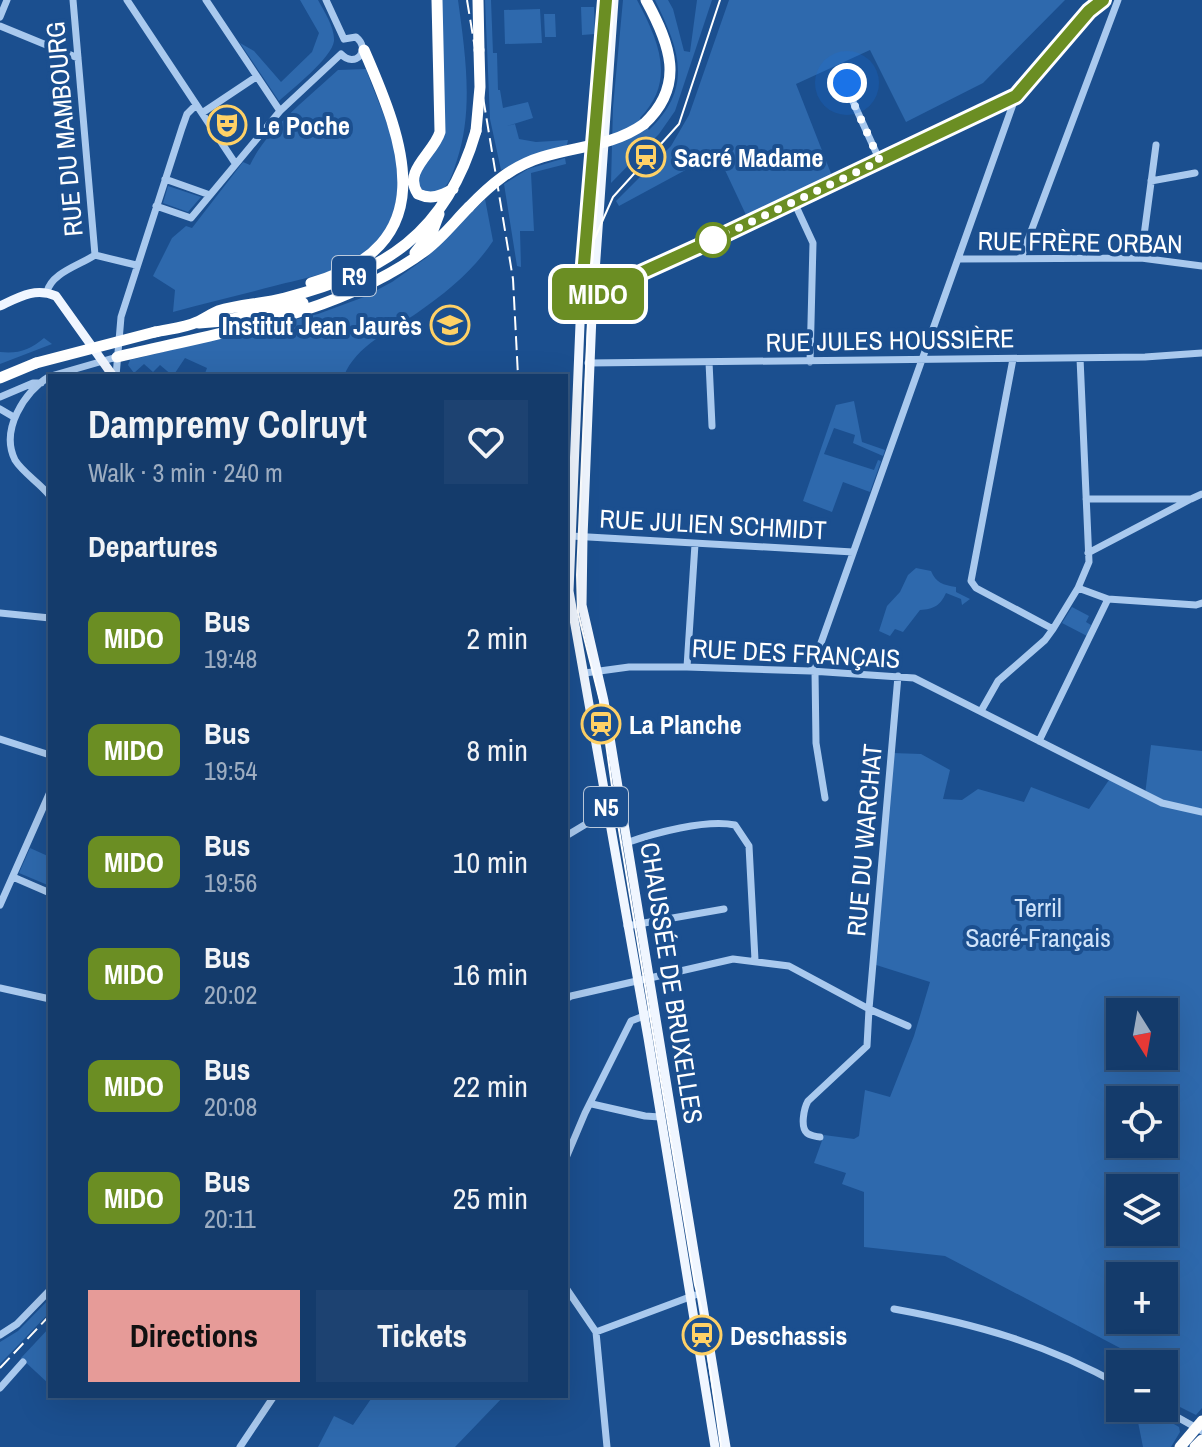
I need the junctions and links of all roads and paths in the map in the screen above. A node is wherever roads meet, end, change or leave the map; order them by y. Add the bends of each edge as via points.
1 (7, 0) edge
2 (73, 0) edge
3 (127, 0) edge
4 (206, 0) edge
5 (326, 0) edge
6 (437, 0) edge
7 (478, 0) edge
8 (606, 0) edge
9 (614, 0) edge
10 (646, 0) edge
11 (1103, 0) edge
12 (1118, 0) edge
13 (0, 17) edge
14 (0, 26) edge
15 (344, 39) junction
16 (364, 50) junction
17 (341, 54) junction
18 (78, 58) junction
19 (256, 77) junction
20 (847, 83) dead end
21 (1016, 96) junction
22 (196, 105) junction
23 (280, 111) junction
24 (202, 113) junction
25 (1156, 145) dead end
26 (880, 161) junction
27 (235, 163) junction
28 (1195, 173) dead end
29 (165, 179) junction
30 (1151, 181) junction
31 (455, 186) junction
32 (210, 195) junction
33 (794, 202) junction
34 (156, 206) junction
35 (441, 209) junction
36 (95, 255) junction
37 (1021, 258) junction
38 (1141, 258) junction
39 (958, 259) junction
40 (410, 260) junction
41 (136, 265) junction
42 (1202, 266) edge
43 (47, 292) junction
44 (593, 295) junction
45 (335, 297) junction
46 (581, 300) junction
47 (247, 305) junction
48 (0, 306) edge
49 (196, 323) junction
50 (1202, 353) edge
51 (117, 357) junction
52 (1080, 358) junction
53 (923, 359) junction
54 (1013, 359) junction
55 (100, 361) junction
56 (578, 362) junction
57 (709, 362) junction
58 (810, 362) junction
59 (589, 363) junction
60 (57, 374) edge
61 (112, 374) edge
62 (114, 374) edge
63 (0, 378) edge
64 (48, 378) edge
65 (41, 383) junction
66 (0, 397) edge
67 (0, 409) edge
68 (12, 416) junction
69 (712, 426) dead end
70 (48, 494) edge
71 (1202, 494) edge
72 (1086, 499) junction
73 (1191, 499) junction
74 (571, 536) junction
75 (583, 537) junction
76 (695, 544) junction
77 (853, 552) junction
78 (1088, 553) junction
79 (1078, 588) junction
80 (568, 593) edge
81 (1108, 599) junction
82 (1202, 603) edge
83 (584, 612) junction
84 (0, 613) edge
85 (569, 614) edge
86 (48, 618) edge
87 (1053, 629) junction
88 (687, 667) junction
89 (813, 671) junction
90 (599, 672) junction
91 (585, 673) junction
92 (898, 676) junction
93 (981, 711) junction
94 (0, 739) edge
95 (1039, 741) junction
96 (48, 754) edge
97 (48, 797) edge
98 (825, 798) dead end
99 (621, 810) junction
100 (606, 812) junction
101 (1202, 812) edge
102 (568, 835) edge
103 (626, 843) junction
104 (13, 877) junction
105 (48, 892) edge
106 (0, 905) edge
107 (724, 909) dead end
108 (639, 924) junction
109 (627, 926) junction
110 (755, 960) junction
111 (643, 979) junction
112 (0, 988) edge
113 (568, 998) edge
114 (48, 999) edge
115 (869, 1009) junction
116 (649, 1014) junction
117 (908, 1026) dead end
118 (592, 1104) junction
119 (660, 1117) junction
120 (820, 1137) dead end
121 (568, 1153) edge
122 (568, 1291) edge
123 (48, 1292) edge
124 (703, 1292) junction
125 (689, 1297) junction
126 (894, 1309) dead end
127 (596, 1332) junction
128 (0, 1335) edge
129 (23, 1362) dead end
130 (1106, 1376) edge
131 (0, 1388) edge
132 (273, 1398) edge
133 (1178, 1416) edge
134 (1200, 1426) edge
135 (1202, 1440) edge
136 (240, 1447) edge
137 (607, 1447) edge
138 (715, 1447) edge
139 (726, 1447) edge
140 (1180, 1447) edge
141 (1195, 1447) edge

1 - 13 street
2 - 18 street, RUE DU MAMBOURG
3 - 22 street
4 - 19 street
5 - 15 street
6 - 31 highway via 440,132 416,169 413,184 418,194 433,198
7 - 31 highway, R9, bridge via 478,113
8 - 46 main road, CHAUSSÉE DE BRUXELLES / N5
9 - 44 main road, CHAUSSÉE DE BRUXELLES / N5
10 - 40 highway, bridge via 666,43 670,72 657,111 633,131 606,142 543,156 516,168
11 - 21 street
12 - 37 street
14 - 18 street
15 - 16 street via 356,37
15 - 17 street
16 - 17 street via 353,60
16 - 47 highway via 402,155 402,202 393,228 375,251 343,271
17 - 23 street
18 - 36 street, RUE DU MAMBOURG
19 - 23 street
19 - 24 street
20 - 26 street
21 - 26 street
21 - 39 street
22 - 24 street
22 - 29 street via 187,114
23 - 27 street
24 - 27 street
25 - 30 street
26 - 33 street
27 - 32 street
28 - 30 street
29 - 32 street
29 - 34 street
30 - 38 street
31 - 35 highway, R9
32 - 34 street via 191,218
33 - 44 street
33 - 58 street via 813,243
34 - 41 street
35 - 40 highway via 433,230
35 - 47 highway, R9 via 397,252 362,273
36 - 41 street
36 - 43 street via 55,278
37 - 38 street, RUE FRÈRE ORBAN
37 - 39 street, RUE FRÈRE ORBAN
38 - 42 street, RUE FRÈRE ORBAN
39 - 53 street
40 - 45 highway
41 - 51 street via 121,317
43 - 48 main road via 29,293
43 - 55 main road via 63,304
44 - 46 street
44 - 59 main road, CHAUSSÉE DE BRUXELLES / N5
45 - 49 highway
45 - 51 highway via 289,314
46 - 56 main road, CHAUSSÉE DE BRUXELLES / N5
47 - 49 highway, R9
49 - 63 highway, R9, bridge via 94,346
50 - 52 street, RUE JULES HOUSSIÈRE
51 - 55 street
51 - 62 street
52 - 54 street, RUE JULES HOUSSIÈRE
52 - 72 street
53 - 54 street, RUE JULES HOUSSIÈRE
53 - 58 street, RUE JULES HOUSSIÈRE
53 - 77 street
54 - 87 street via 971,581
55 - 60 street
55 - 61 main road
56 - 59 street, RUE JULES HOUSSIÈRE
56 - 74 main road, CHAUSSÉE DE BRUXELLES / N5
57 - 58 street, RUE JULES HOUSSIÈRE
57 - 59 street, RUE JULES HOUSSIÈRE
57 - 69 street
59 - 75 main road, CHAUSSÉE DE BRUXELLES / N5
64 - 65 street
65 - 66 street
65 - 68 street
67 - 68 street
68 - 70 street via 9,434 15,461
71 - 73 street
72 - 73 street
72 - 78 street
73 - 78 street
74 - 75 street, RUE JULIEN SCHMIDT
74 - 80 main road, CHAUSSÉE DE BRUXELLES / N5
75 - 76 street, RUE JULIEN SCHMIDT
75 - 83 main road, CHAUSSÉE DE BRUXELLES / N5
76 - 77 street, RUE JULIEN SCHMIDT
76 - 88 street
77 - 89 street
78 - 79 street
79 - 81 street
79 - 87 street
80 - 85 main road, CHAUSSÉE DE BRUXELLES / N5
81 - 82 street
81 - 95 street
83 - 85 main road
83 - 90 main road, CHAUSSÉE DE BRUXELLES / N5
84 - 86 street
85 - 91 main road, CHAUSSÉE DE BRUXELLES / N5
87 - 93 street via 998,681
88 - 89 street, RUE DES FRANÇAIS
88 - 90 street, RUE DES FRANÇAIS
89 - 92 street, RUE DES FRANÇAIS
89 - 98 street
90 - 91 street, RUE DES FRANÇAIS
90 - 99 main road, CHAUSSÉE DE BRUXELLES / N5
91 - 100 main road, CHAUSSÉE DE BRUXELLES / N5
92 - 93 street, RUE DES FRANÇAIS via 914,678
92 - 115 street, RUE DU WARCHAT
93 - 95 street, RUE DES FRANÇAIS
94 - 96 street
95 - 101 street, RUE DES FRANÇAIS via 1162,803
97 - 104 street
99 - 100 street
99 - 103 main road, CHAUSSÉE DE BRUXELLES / N5
100 - 102 street
100 - 109 main road, CHAUSSÉE DE BRUXELLES / N5
103 - 108 main road, CHAUSSÉE DE BRUXELLES / N5
103 - 110 street via 721,822 735,825 749,846
104 - 105 street
104 - 106 street
107 - 108 street
108 - 109 street
108 - 111 main road, CHAUSSÉE DE BRUXELLES / N5
109 - 111 main road, CHAUSSÉE DE BRUXELLES / N5
110 - 111 street via 733,959
110 - 115 street via 789,966
111 - 113 street
111 - 116 main road, CHAUSSÉE DE BRUXELLES / N5
112 - 114 street
115 - 117 street
115 - 120 street, RUE DU WARCHAT via 867,1046 805,1106 804,1129
116 - 118 street via 631,1021
116 - 119 main road, CHAUSSÉE DE BRUXELLES / N5
116 - 124 main road, CHAUSSÉE DE BRUXELLES / N5
118 - 119 street
118 - 121 street
119 - 125 main road, CHAUSSÉE DE BRUXELLES / N5
122 - 127 street
123 - 128 street
124 - 125 street
124 - 139 main road, CHAUSSÉE DE BRUXELLES / N5
125 - 127 street
125 - 138 main road, CHAUSSÉE DE BRUXELLES / N5
126 - 130 street via 962,1321 1024,1340
127 - 137 street
129 - 131 street
132 - 136 street
133 - 134 street
134 - 140 highway
135 - 141 highway

